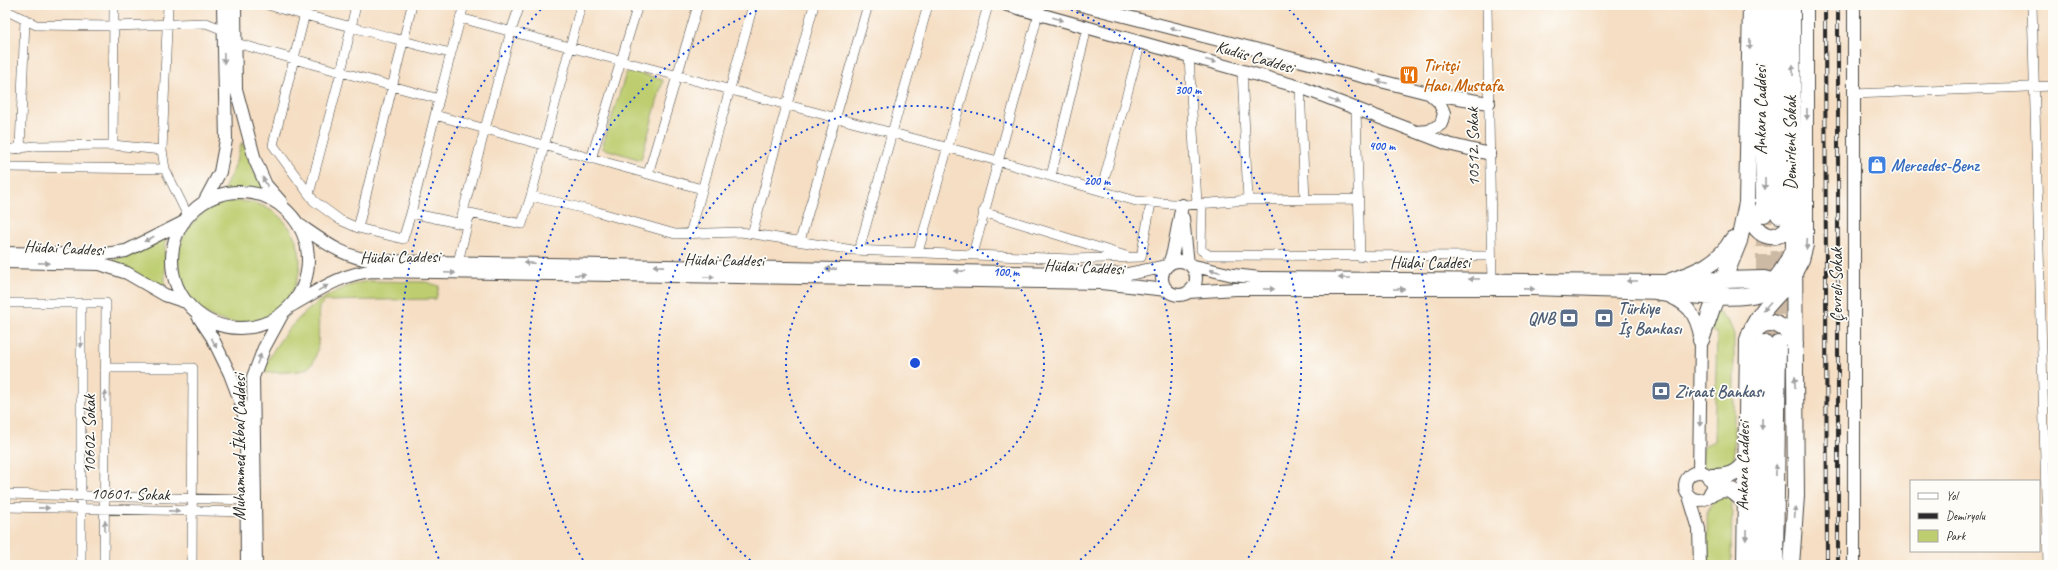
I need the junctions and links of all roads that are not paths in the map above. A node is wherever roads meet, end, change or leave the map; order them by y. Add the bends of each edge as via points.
1 (10, 5) edge
2 (114, 5) edge
3 (168, 5) edge
4 (223, 5) edge
5 (235, 5) edge
6 (268, 5) edge
7 (306, 5) edge
8 (356, 5) edge
9 (412, 5) edge
10 (464, 5) edge
11 (520, 5) edge
12 (580, 5) edge
13 (638, 5) edge
14 (698, 5) edge
15 (753, 5) edge
16 (814, 5) edge
17 (868, 5) edge
18 (928, 5) edge
19 (1007, 5) edge
20 (1081, 5) edge
21 (1487, 5) edge
22 (1751, 5) edge
23 (1764, 5) edge
24 (1779, 5) edge
25 (1792, 5) edge
26 (1808, 5) edge
27 (1854, 5) edge
28 (2032, 5) edge
29 (5, 7) edge
30 (987, 9) dead end
31 (5, 10) edge
32 (304, 16) junction
33 (460, 18) junction
34 (25, 20) junction
35 (1036, 22) dead end
36 (168, 24) junction
37 (114, 26) junction
38 (351, 26) junction
39 (224, 30) junction
40 (511, 32) junction
41 (1085, 36) dead end
42 (403, 42) junction
43 (236, 43) junction
44 (570, 47) junction
45 (1138, 53) dead end
46 (451, 54) junction
47 (1189, 56) junction
48 (293, 59) junction
49 (622, 61) junction
50 (1242, 70) junction
51 (341, 72) junction
52 (678, 76) junction
53 (393, 86) junction
54 (2053, 86) edge
55 (1300, 87) junction
56 (2035, 87) junction
57 (730, 90) junction
58 (1429, 94) junction
59 (1854, 94) junction
60 (439, 100) junction
61 (1489, 103) junction
62 (787, 105) junction
63 (1356, 110) junction
64 (435, 115) junction
65 (835, 118) junction
66 (485, 129) junction
67 (1415, 132) junction
68 (892, 133) junction
69 (113, 146) junction
70 (544, 146) junction
71 (948, 148) junction
72 (20, 149) junction
73 (5, 150) edge
74 (162, 150) junction
75 (1490, 154) junction
76 (591, 159) junction
77 (998, 161) junction
78 (5, 167) edge
79 (165, 169) junction
80 (1748, 171) junction
81 (648, 174) junction
82 (1051, 176) junction
83 (702, 189) junction
84 (1101, 191) junction
85 (309, 194) junction
86 (531, 196) junction
87 (1359, 199) junction
88 (1248, 200) junction
89 (1305, 200) junction
90 (204, 202) junction
91 (1151, 203) junction
92 (1747, 203) junction
93 (1199, 204) junction
94 (1182, 205) junction
95 (289, 212) junction
96 (983, 212) junction
97 (411, 213) junction
98 (1779, 216) junction
99 (186, 219) junction
100 (298, 224) junction
101 (464, 224) junction
102 (358, 228) junction
103 (690, 234) junction
104 (752, 234) junction
105 (800, 241) junction
106 (859, 250) junction
107 (918, 252) junction
108 (5, 253) edge
109 (973, 254) junction
110 (1491, 256) junction
111 (1360, 257) junction
112 (1135, 258) junction
113 (5, 262) edge
114 (458, 262) junction
115 (1189, 264) junction
116 (1168, 265) junction
117 (1672, 280) junction
118 (1784, 282) junction
119 (1492, 284) junction
120 (1720, 288) junction
121 (1167, 290) junction
122 (1188, 292) junction
123 (1660, 293) junction
124 (5, 303) edge
125 (81, 303) junction
126 (190, 306) junction
127 (287, 309) junction
128 (1701, 340) junction
129 (1795, 344) junction
130 (1748, 349) junction
131 (105, 368) junction
132 (1747, 460) junction
133 (1707, 485) junction
134 (2049, 486) edge
135 (5, 494) edge
136 (81, 496) junction
137 (105, 496) junction
138 (1689, 496) junction
139 (192, 498) junction
140 (250, 500) junction
141 (1746, 504) junction
142 (5, 507) edge
143 (81, 509) junction
144 (105, 509) junction
145 (192, 511) junction
146 (251, 512) junction
147 (1699, 529) junction
148 (1792, 540) junction
149 (81, 565) edge
150 (104, 565) edge
151 (192, 565) edge
152 (247, 565) edge
153 (256, 565) edge
154 (1700, 565) edge
155 (1745, 565) edge
156 (1760, 565) edge
157 (1775, 565) edge
158 (1791, 565) edge
159 (1795, 565) edge
160 (1854, 565) edge
161 (2048, 565) edge

1 - 29 street
2 - 37 street
3 - 36 street
4 - 39 street
5 - 43 street
6 - 32 street
7 - 32 street
8 - 38 street
9 - 42 street
10 - 33 street
11 - 40 street
12 - 44 street
13 - 49 street
14 - 52 street
15 - 57 street
16 - 62 street
17 - 65 street
18 - 68 street
19 -> 47 street, Kudüs Caddesi
58 -> 20 street, Kudüs Caddesi
21 - 61 street, 10512. Sokak
22 -> 80 highway
23 -> 98 highway, Ankara Caddesi
24 - 98 highway, Ankara Caddesi
98 -> 25 highway
26 -> 118 street, Demirlenk Sokak via 1807,245 1804,260
27 - 59 street, Çevreli Sokak
28 - 56 street
30 - 71 street
31 - 34 street
32 - 38 street
32 - 48 street
33 - 40 street
33 - 46 street
34 - 37 street via 36,25
34 - 72 street
35 - 77 street
36 - 37 street
36 - 39 street via 206,23
36 - 74 street
37 - 69 street
38 - 42 street
38 - 51 street
39 -> 90 street via 226,140 220,172
40 - 44 street
40 - 66 street
41 - 82 street
42 - 46 street
42 - 53 street
43 - 48 street
95 -> 43 street via 266,185 255,160 236,90
44 - 49 street
44 - 70 street
45 - 84 street
46 - 60 street
47 -> 50 street, Kudüs Caddesi
47 - 93 street
48 - 51 street
48 - 85 street via 273,145
49 - 52 street
49 - 76 street
50 - 55 street, Kudüs Caddesi
50 - 88 street
51 - 53 street
51 - 85 street
52 - 57 street
52 - 81 street
53 - 60 street
53 - 102 street
54 - 56 street
55 -> 63 street, Kudüs Caddesi
55 - 89 street
56 - 59 street
56 - 134 street
57 - 62 street
57 - 83 street
58 - 61 street, Kudüs Caddesi
58 - 67 street via 1439,102 1444,113 1441,124 1429,131
59 - 160 street, Çevreli Sokak
60 - 64 street
61 - 75 street, 10512. Sokak
62 - 65 street
62 - 104 street
63 - 67 street, Kudüs Caddesi
63 - 87 street
64 - 66 street
64 - 97 street
65 - 68 street
65 - 105 street
66 - 70 street
66 - 101 street
67 - 75 street, Kudüs Caddesi via 1448,144
68 - 71 street
68 - 106 street
69 - 72 street via 35,146
69 - 74 street
70 - 76 street
70 - 86 street
71 - 77 street
71 - 107 street
72 - 73 street
74 - 79 street
75 - 110 street, 10512. Sokak
76 - 81 street
77 - 82 street
77 - 96 street
78 - 79 street
79 - 99 street
80 - 92 highway
80 - 117 highway via 1737,228 1726,250 1706,267
81 - 83 street
82 - 84 street
83 - 103 street
84 - 91 street
85 - 102 street via 314,201 340,220
86 - 101 street via 522,224 470,213
86 - 103 street via 675,234
87 - 89 street
87 - 111 street
88 - 89 street
88 - 93 street
90 - 95 street via 226,193 248,192 271,199
90 - 99 street
91 - 94 street
91 - 112 street via 1141,257
92 - 98 highway via 1754,226 1769,236 1780,235 1790,226
92 - 120 highway via 1740,237
93 - 94 street
93 - 111 street via 1201,250 1209,255
94 - 115 street
94 - 116 street
95 - 100 street
96 - 109 street
96 - 112 street
97 - 101 street
97 - 102 street via 403,239
98 - 118 highway via 1793,249
99 -> 108 street, Hüdai Caddesi via 126,251 98,255
99 - 126 street via 174,244 172,264 176,284
100 - 114 street, Hüdai Caddesi via 340,252 353,257 376,261
100 - 127 street via 305,240 308,267 300,292
101 - 114 street
103 - 104 street
104 - 105 street
105 - 106 street
106 - 107 street
107 - 109 street
109 - 112 street via 1071,259
110 - 111 street
110 - 119 street, 10512. Sokak
113 -> 126 street, Hüdai Caddesi via 100,264 127,274
116 -> 114 street, Hüdai Caddesi via 1128,274
115 - 116 street via 1180,261
119 -> 115 street, Hüdai Caddesi via 1260,278 1233,275
115 - 122 street via 1196,278
116 - 121 street via 1162,276 1162,282
117 -> 119 street, Hüdai Caddesi
117 - 120 highway
118 - 120 highway
118 - 129 highway via 1795,305
118 -> 130 highway via 1752,326
122 -> 119 street, Hüdai Caddesi
119 -> 123 street, Hüdai Caddesi
120 - 123 highway
120 - 128 highway
121 - 122 street via 1178,295
127 -> 121 street, Hüdai Caddesi via 336,280 373,271 1094,283
123 - 128 street via 1680,301 1690,309 1697,322
124 - 125 street
125 - 131 street, 10602. Sokak via 106,303
125 -> 136 street, 10602. Sokak
126 - 127 street via 212,322 233,328 255,326 271,320
126 -> 140 street, Muhammed İkbal Caddesi via 209,333 235,384 243,408
140 -> 127 street, Muhammed İkbal Caddesi via 254,371
128 -> 133 street
129 - 130 highway via 1786,329 1771,323 1757,329 1751,336
148 -> 129 highway via 1796,496
130 - 132 highway
137 -> 131 street, 10602. Sokak
131 - 139 street via 193,368
132 - 133 highway via 1736,474
132 - 141 highway
133 - 138 street via 1699,500
133 - 138 street via 1692,474 1686,480 1685,488
133 - 141 highway via 1730,490
133 - 147 street
134 - 161 street
135 - 136 street, 10601. Sokak
136 - 137 street, 10601. Sokak
136 - 143 street, 10602. Sokak
137 - 139 street, 10601. Sokak
137 - 144 street, 10602. Sokak
138 - 147 street
139 - 140 street, 10601. Sokak
139 - 145 street
140 - 146 street, Muhammed İkbal Caddesi
141 -> 155 highway
142 -> 143 street, 10601. Sokak
143 - 144 street, 10601. Sokak
143 - 149 street, 10602. Sokak
144 -> 145 street, 10601. Sokak
150 -> 144 street, 10602. Sokak
145 - 146 street, 10601. Sokak
145 - 151 street
146 - 152 street, Muhammed İkbal Caddesi
146 - 153 street, Muhammed İkbal Caddesi
147 - 154 street
148 - 158 highway
148 - 159 highway
157 -> 156 highway, Ankara Caddesi via 1771,344

